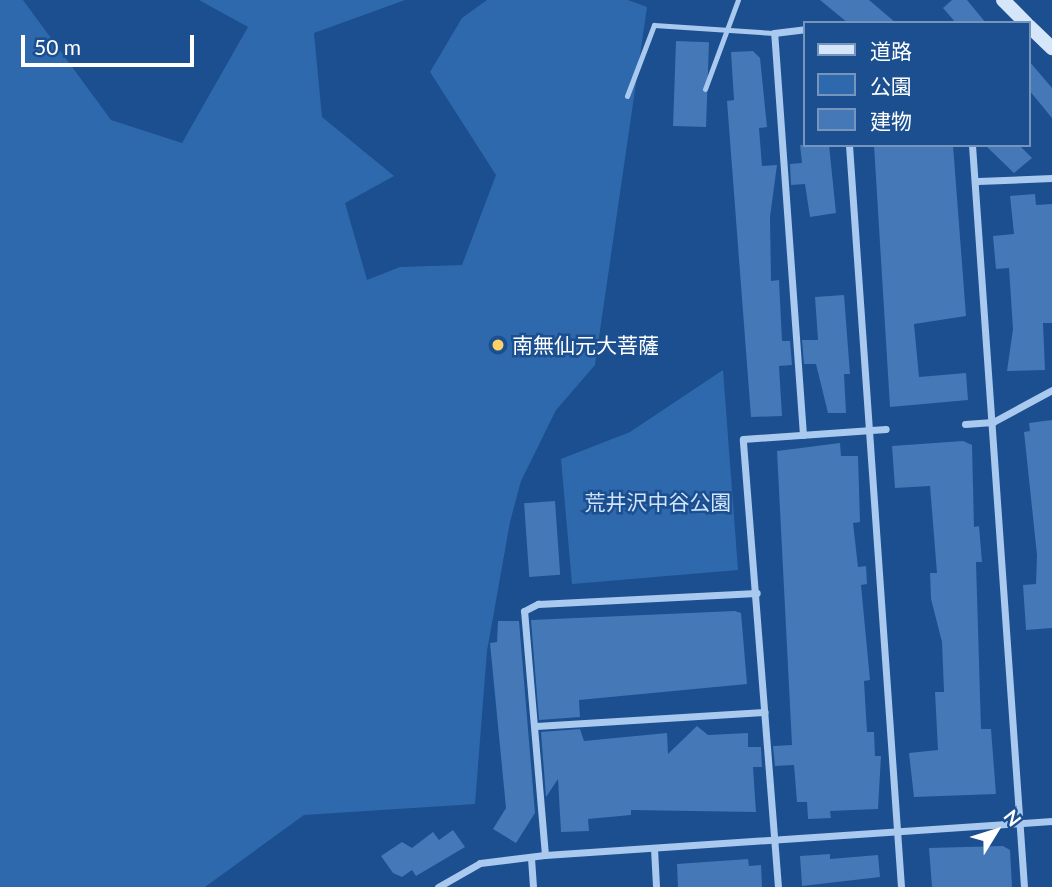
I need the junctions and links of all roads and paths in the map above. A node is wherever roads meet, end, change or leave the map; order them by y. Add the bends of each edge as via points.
1 (738, 0) edge
2 (1003, 0) edge
3 (1025, 21) edge
4 (1031, 27) edge
5 (804, 30) edge
6 (728, 33) junction
7 (774, 33) junction
8 (1052, 48) edge
9 (705, 89) dead end
10 (627, 96) dead end
11 (849, 147) edge
12 (972, 147) edge
13 (1052, 178) edge
14 (978, 181) junction
15 (1052, 390) edge
16 (992, 422) junction
17 (965, 424) dead end
18 (886, 429) dead end
19 (869, 430) junction
20 (803, 435) junction
21 (757, 593) junction
22 (765, 712) junction
23 (536, 726) junction
24 (1052, 821) edge
25 (1020, 824) junction
26 (897, 834) junction
27 (774, 840) junction
28 (654, 848) junction
29 (545, 855) junction
30 (531, 858) junction
31 (438, 887) edge
32 (533, 887) edge
33 (656, 887) edge
34 (778, 887) edge
35 (901, 887) edge
36 (1024, 887) edge

1 - 6 lane
2 - 3 street
4 - 8 street
5 - 7 street
6 - 7 lane
6 - 9 lane
6 - 10 lane via 654,24
7 - 20 street
11 - 19 street
12 - 14 street
13 - 14 street
14 - 16 street
15 - 16 street
16 - 17 street
16 - 25 street
18 - 19 street
19 - 20 street
19 - 26 street
20 - 21 street via 743,439
21 - 22 street
21 - 23 street via 538,604 524,611
22 - 23 street
22 - 27 street
23 - 29 street
24 - 25 street
25 - 26 street
25 - 36 street
26 - 27 street
26 - 35 street
27 - 28 street
27 - 34 street
28 - 29 street
28 - 33 street
29 - 30 street
30 - 31 street via 480,863
30 - 32 street

